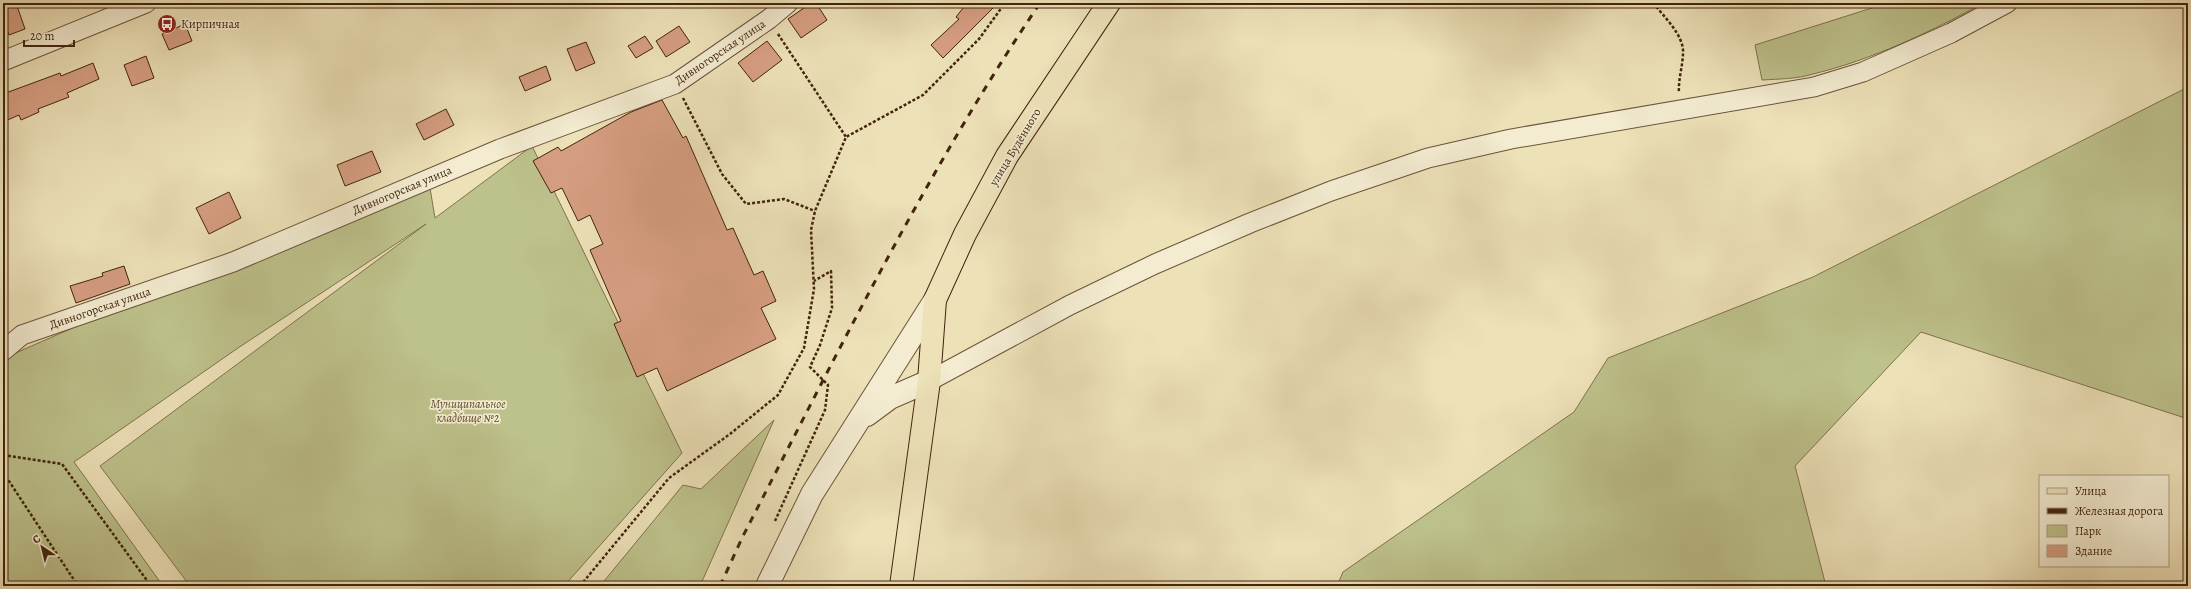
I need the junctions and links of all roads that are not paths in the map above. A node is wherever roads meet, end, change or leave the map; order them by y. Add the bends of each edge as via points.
1 (146, 3) edge
2 (1109, 3) edge
3 (2007, 3) edge
4 (777, 9) edge
5 (3, 61) edge
6 (935, 300) junction
7 (3, 351) edge
8 (929, 381) junction
9 (854, 424) junction
10 (766, 586) edge
11 (901, 586) edge

1 - 5 street
2 - 6 main road, улица Будённого via 1007,156 965,234
3 - 8 street via 1951,33 1863,72 1814,86 1511,139 1428,158 1331,191 1250,222 1155,264 1070,305
4 - 7 street, Дивногорская улица via 675,84 500,149 233,262 22,335
6 - 8 main road
6 - 9 street
8 - 9 street via 890,398
8 - 11 main road
9 - 10 street via 812,494

